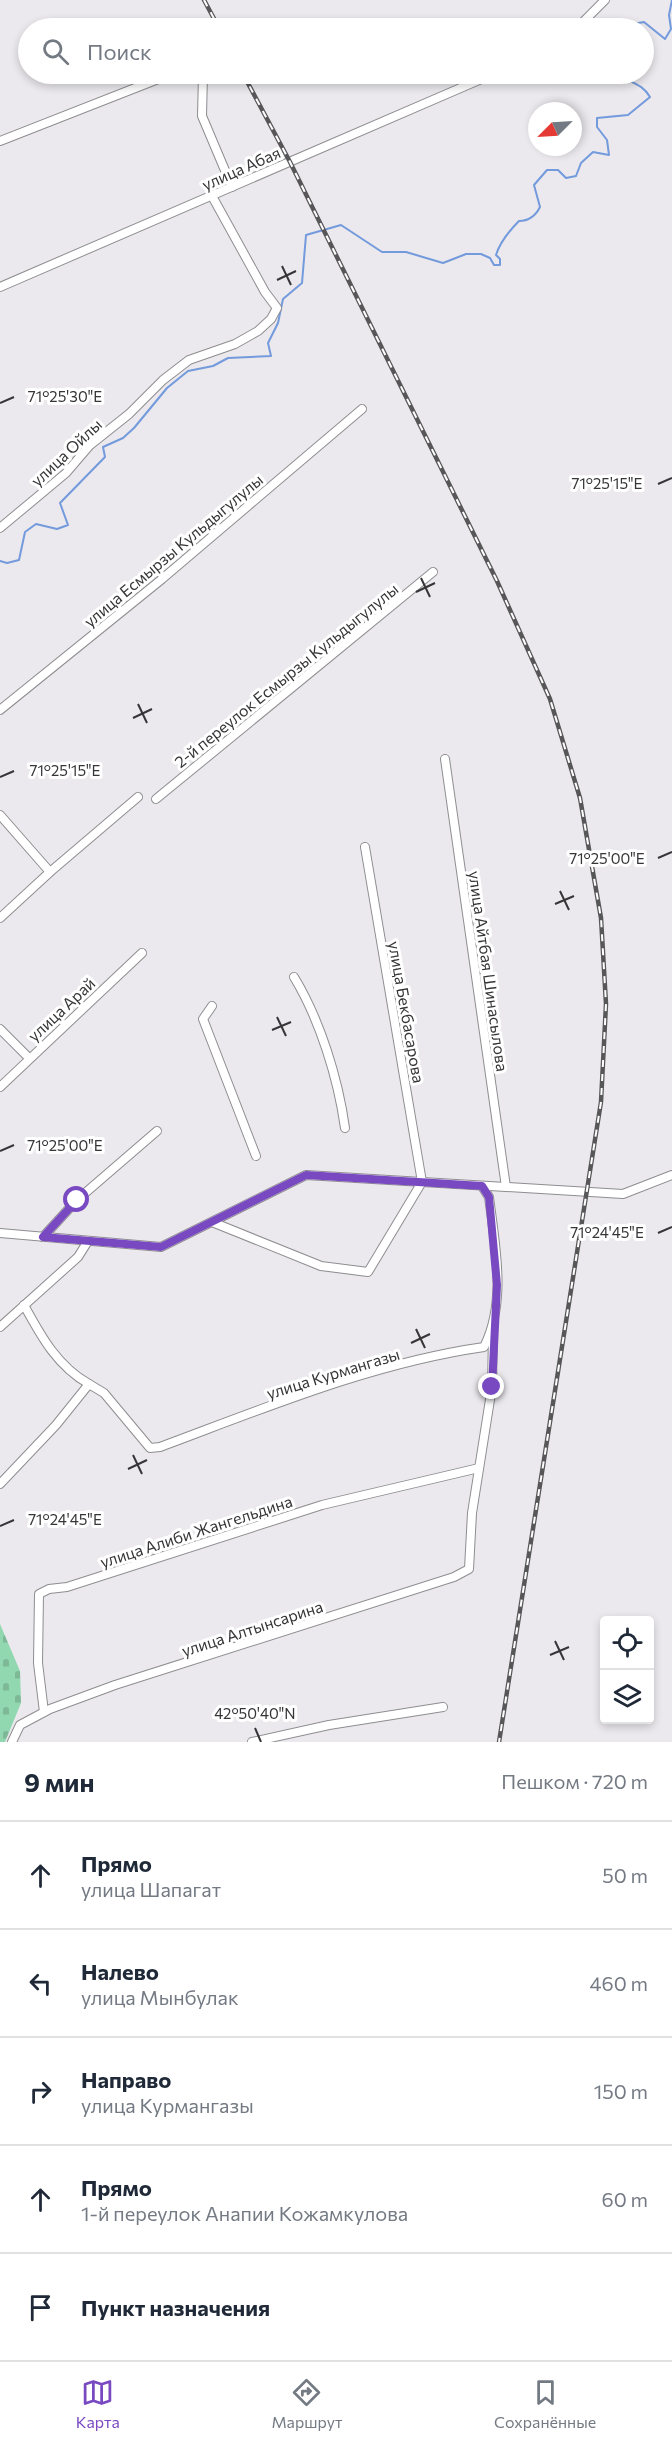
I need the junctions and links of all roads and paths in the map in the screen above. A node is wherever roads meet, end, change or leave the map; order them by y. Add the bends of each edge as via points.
1 (605, 0) edge
2 (587, 18) edge
3 (145, 84) edge
4 (203, 84) edge
5 (470, 84) edge
6 (0, 141) edge
7 (232, 187) junction
8 (212, 196) junction
9 (0, 287) edge
10 (362, 409) dead end
11 (0, 528) edge
12 (433, 572) dead end
13 (0, 710) edge
14 (445, 759) dead end
15 (138, 797) dead end
16 (156, 799) dead end
17 (0, 815) edge
18 (365, 847) dead end
19 (50, 872) junction
20 (0, 918) edge
21 (142, 953) dead end
22 (294, 977) dead end
23 (212, 1006) dead end
24 (0, 1029) edge
25 (29, 1058) junction
26 (0, 1087) edge
27 (345, 1128) dead end
28 (157, 1131) dead end
29 (256, 1156) dead end
30 (672, 1175) edge
31 (422, 1182) junction
32 (482, 1186) junction
33 (506, 1187) junction
34 (213, 1222) junction
35 (0, 1233) edge
36 (43, 1237) junction
37 (88, 1241) junction
38 (24, 1305) junction
39 (0, 1328) edge
40 (493, 1330) junction
41 (89, 1384) junction
42 (479, 1468) junction
43 (0, 1484) edge
44 (443, 1707) dead end
45 (44, 1712) junction
46 (12, 1742) edge
47 (252, 1742) edge

1 - 2 street
3 - 6 street
4 - 7 street via 202,116
5 - 7 street, улица Абая
7 - 8 street, улица Абая
8 - 9 street, улица Абая
8 - 11 street, улица Ойлы via 277,308 271,319 235,344 189,360
10 - 13 street, улица Есмырзы Кульдыгулулы
12 - 16 street, 2-й переулок Есмырзы Кульдыгулулы
14 - 33 street, улица Айтбая Шинасылова
15 - 19 street
17 - 19 street
18 - 31 street, улица Бекбасарова
19 - 20 street
21 - 25 street, улица Арай
22 - 27 street via 308,1000 336,1083
23 - 29 street via 203,1019
24 - 25 street
25 - 26 street, улица Арай
28 - 36 street via 77,1200
30 - 33 street via 623,1194
31 - 32 street
31 - 34 street via 306,1175
31 - 34 street via 368,1272 321,1266
32 - 33 street
32 - 40 street via 489,1197 495,1242
34 - 37 street via 161,1247
35 - 36 street
36 - 37 street
37 - 38 street via 78,1257
38 - 39 street
38 - 41 street via 46,1344 67,1370
40 - 41 street, улица Курмангазы via 484,1347 447,1352 313,1390 160,1447 150,1448 104,1393
40 - 42 street via 492,1387
41 - 43 street
42 - 45 street, улица Алтынсарина via 469,1569
42 - 45 street, улица Алиби Жангельдина via 322,1505 67,1587 49,1588 39,1594 38,1663
44 - 47 street
45 - 46 street, улица Алтынсарина via 20,1725

